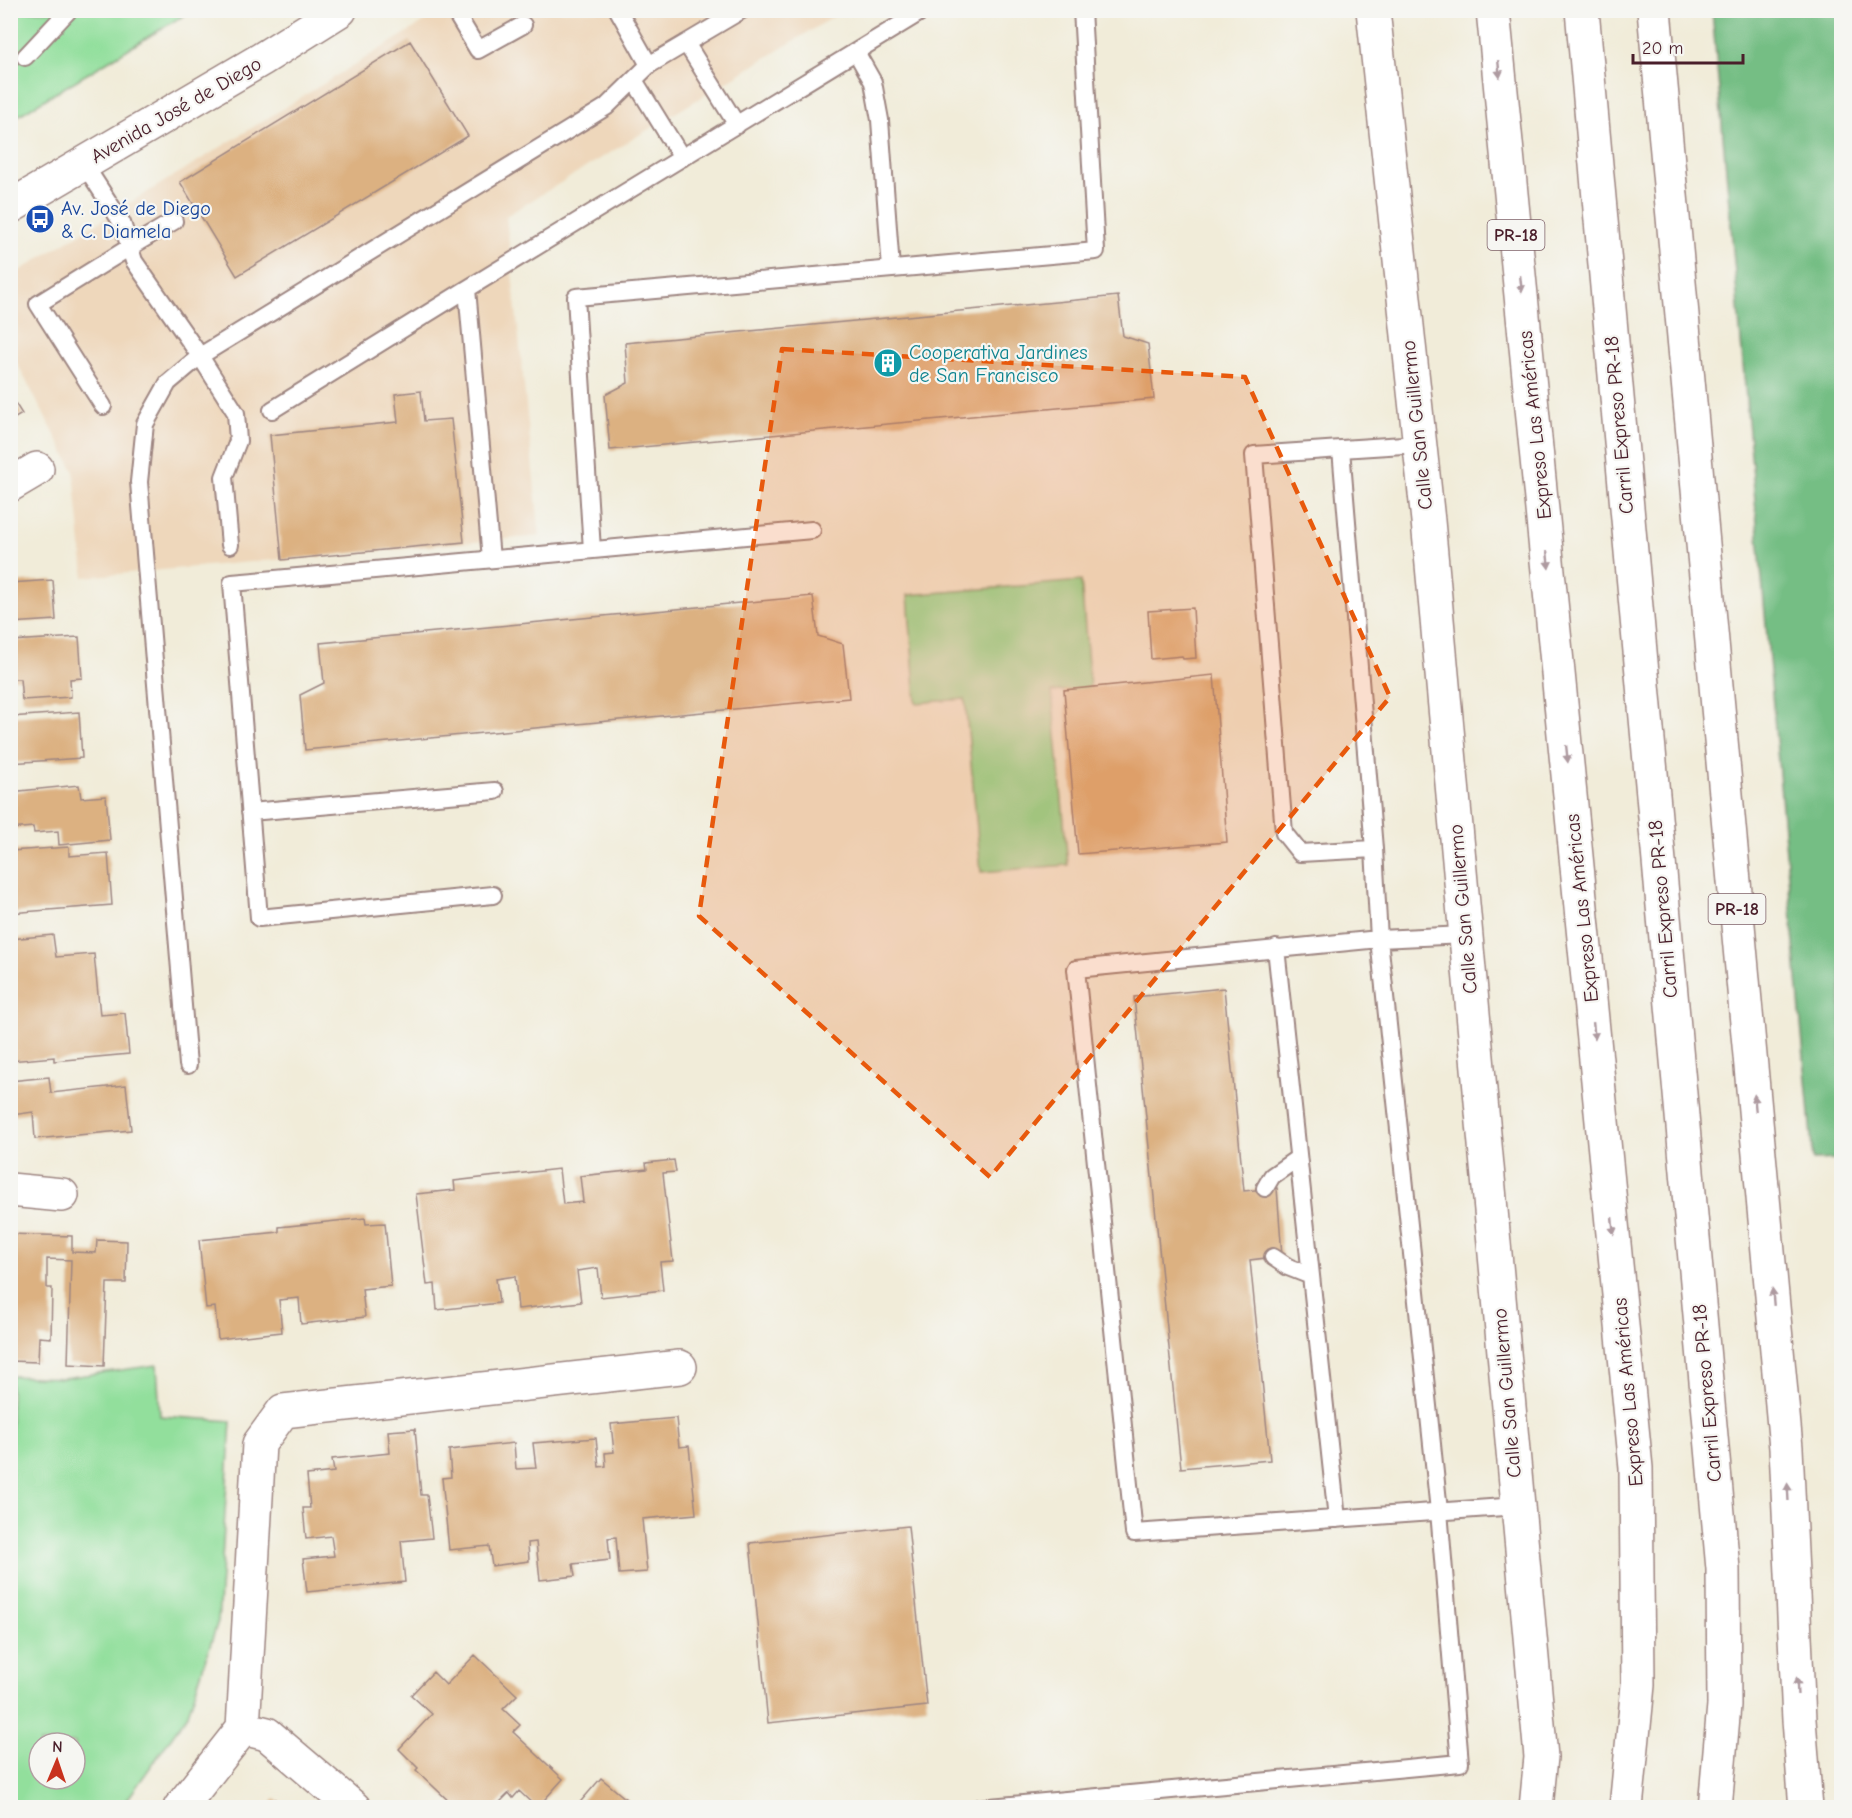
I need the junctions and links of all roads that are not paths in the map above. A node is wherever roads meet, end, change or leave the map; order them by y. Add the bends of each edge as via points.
1 (69, 10) edge
2 (340, 10) edge
3 (454, 10) edge
4 (618, 10) edge
5 (742, 10) edge
6 (924, 10) edge
7 (1082, 10) edge
8 (1373, 10) edge
9 (1493, 10) edge
10 (1582, 10) edge
11 (1654, 10) edge
12 (523, 25) dead end
13 (686, 43) junction
14 (856, 52) junction
15 (26, 57) dead end
16 (649, 65) junction
17 (634, 80) junction
18 (737, 124) junction
19 (682, 158) junction
20 (84, 164) junction
21 (10, 207) edge
22 (174, 221) dead end
23 (130, 247) junction
24 (891, 270) junction
25 (467, 289) junction
26 (200, 356) junction
27 (103, 406) dead end
28 (272, 410) dead end
29 (1419, 444) junction
30 (1341, 448) junction
31 (812, 530) dead end
32 (230, 545) dead end
33 (592, 550) junction
34 (491, 559) junction
35 (495, 790) dead end
36 (250, 812) junction
37 (1374, 849) junction
38 (493, 896) dead end
39 (1465, 935) junction
40 (1379, 939) junction
41 (1276, 948) junction
42 (188, 1065) dead end
43 (1298, 1158) junction
44 (1265, 1188) dead end
45 (10, 1190) edge
46 (62, 1195) dead end
47 (1273, 1257) dead end
48 (1311, 1276) junction
49 (680, 1367) dead end
50 (1518, 1506) junction
51 (1439, 1511) junction
52 (1337, 1519) junction
53 (1799, 1720) junction
54 (243, 1728) junction
55 (180, 1808) edge
56 (354, 1808) edge
57 (979, 1808) edge
58 (1536, 1808) edge
59 (1626, 1808) edge
60 (1715, 1808) edge
61 (1790, 1808) edge
62 (1806, 1808) edge

1 - 15 lane
2 - 20 main road, Avenida José de Diego
3 - 12 lane via 478,51
4 - 16 lane
5 - 13 lane
6 - 14 lane
7 - 24 lane via 1096,251
8 - 29 main road, Calle San Guillermo
9 -> 59 main road, Expreso Las Américas / PR-18 via 1636,1468 1638,1684
10 - 60 main road, Carril Expreso PR-18 via 1723,1569 1724,1705
53 -> 11 main road, PR-18 via 1786,1448
13 - 16 lane
13 - 18 lane
14 - 18 lane
14 - 24 lane via 873,82 880,120
16 - 17 lane
17 - 19 lane
17 - 26 lane via 606,106
18 - 19 lane
19 - 25 lane
20 - 21 main road, Avenida José de Diego
20 - 23 lane via 122,223
22 - 23 lane
23 - 26 lane via 134,261
23 - 27 lane via 38,304
24 - 33 lane via 576,297
25 - 28 lane
25 - 34 lane
26 - 32 lane via 236,413 238,441 224,477
26 - 42 lane via 168,383 145,424 139,482
29 - 30 lane
29 - 39 main road, Calle San Guillermo
30 - 37 lane
30 - 37 lane via 1254,455 1284,833 1300,853
31 - 33 lane
33 - 34 lane
34 - 36 lane via 232,583
35 - 36 lane
36 - 38 lane via 259,918
37 - 40 lane
39 - 40 lane
39 - 50 main road, Calle San Guillermo
40 - 41 lane
40 - 51 lane
41 - 43 lane
41 - 52 lane via 1076,969 1134,1533
43 - 44 lane via 1272,1176
43 - 48 lane
45 - 46 main road
47 - 48 lane via 1288,1268
48 - 52 lane
49 - 54 main road via 283,1411 259,1444
50 - 51 lane
50 - 58 main road, Calle San Guillermo via 1541,1757
51 - 52 lane
51 - 57 lane via 1460,1763
53 - 61 main road
53 - 62 main road, PR-18
54 - 55 main road
54 - 56 main road via 267,1734

